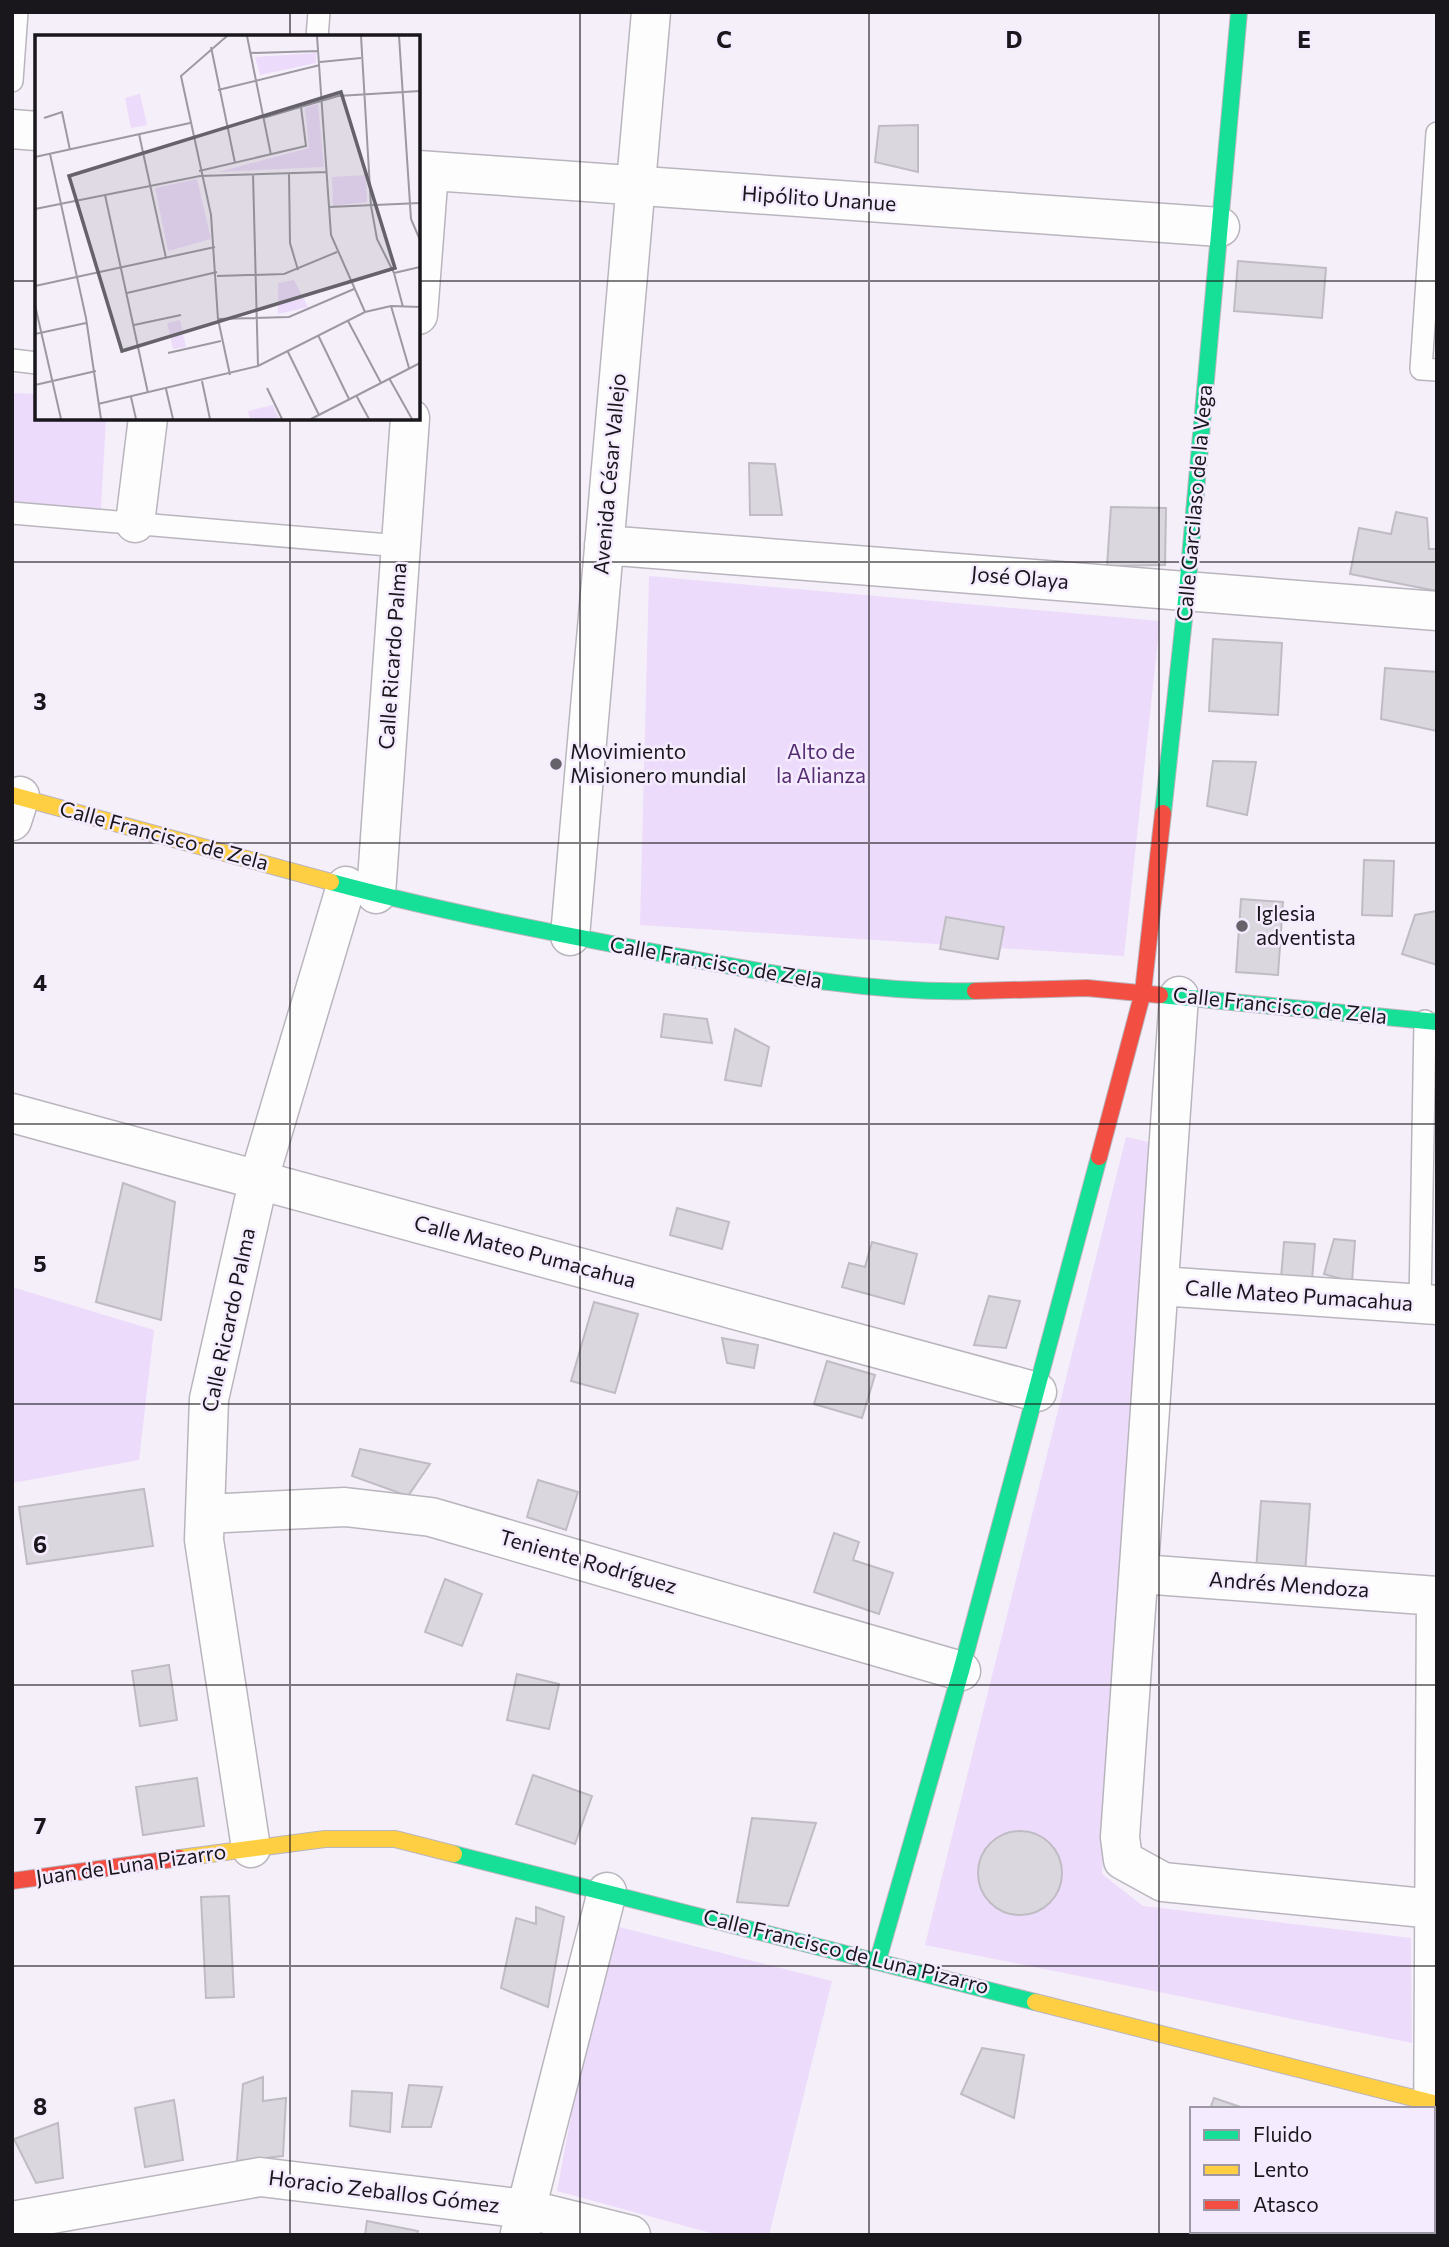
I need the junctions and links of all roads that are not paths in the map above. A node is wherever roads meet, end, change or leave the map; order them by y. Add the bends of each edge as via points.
1 (17, 12) edge
2 (319, 12) edge
3 (651, 12) edge
4 (1239, 12) edge
5 (317, 35) edge
6 (12, 81) edge
7 (12, 129) edge
8 (35, 131) edge
9 (1437, 133) edge
10 (424, 170) edge
11 (636, 186) junction
12 (1220, 227) junction
13 (420, 267) edge
14 (12, 360) edge
15 (35, 363) edge
16 (1437, 370) edge
17 (148, 420) edge
18 (410, 420) edge
19 (12, 513) edge
20 (135, 523) junction
21 (604, 545) junction
22 (400, 546) junction
23 (1187, 591) junction
24 (1437, 611) edge
25 (15, 804) edge
26 (361, 890) junction
27 (570, 936) junction
28 (1161, 994) junction
29 (1431, 1021) edge
30 (12, 1113) edge
31 (259, 1180) junction
32 (1160, 1286) junction
33 (1428, 1305) edge
34 (1037, 1392) junction
35 (205, 1514) junction
36 (1140, 1574) junction
37 (1436, 1596) edge
38 (961, 1671) junction
39 (251, 1849) junction
40 (12, 1881) edge
41 (607, 1892) junction
42 (1434, 1909) junction
43 (878, 1960) junction
44 (1436, 2103) edge
45 (12, 2221) edge
46 (522, 2222) edge
47 (631, 2235) edge

1 - 6 lane
2 - 5 lane
3 - 11 street, Avenida César Vallejo
4 - 12 street, Calle Garcilaso de la Vega
7 - 8 street
9 - 16 lane via 1421,369
10 - 11 street, Hipólito Unanue
10 - 13 street
11 - 12 street, Hipólito Unanue
11 - 21 street, Avenida César Vallejo
12 - 23 street, Calle Garcilaso de la Vega
14 - 15 lane
17 - 20 street
18 - 22 street, Calle Ricardo Palma
19 - 20 lane
20 - 22 lane
21 - 23 street, José Olaya
21 - 27 street, Avenida César Vallejo
22 - 26 street, Calle Ricardo Palma
23 - 24 street, José Olaya
23 - 28 street, Calle Garcilaso de la Vega
25 - 26 street, Calle Francisco de Zela
26 - 27 street, Calle Francisco de Zela
26 - 31 street, Calle Ricardo Palma
27 - 28 street, Calle Francisco de Zela via 820,983 944,992 1087,988
28 - 29 street, Calle Francisco de Zela
28 - 32 street
28 - 34 street, Calle Garcilaso de la Vega
29 - 33 lane
30 - 31 street, Calle Mateo Pumacahua
31 - 34 street, Calle Mateo Pumacahua
31 - 35 street, Calle Ricardo Palma via 209,1399
32 - 33 street, Calle Mateo Pumacahua
32 - 36 street
34 - 38 street, Calle Garcilaso de la Vega
35 - 38 street, Teniente Rodríguez via 345,1507 431,1517
35 - 39 street, Calle Ricardo Palma via 204,1540
36 - 37 street, Andrés Mendoza
36 - 42 street via 1121,1838 1124,1860 1163,1882
37 - 42 street
38 - 43 street, Calle Garcilaso de la Vega
39 - 40 street, Juan de Luna Pizarro
39 - 41 street, Calle Francisco de Luna Pizarro via 325,1839 395,1839
41 - 43 street, Calle Francisco de Luna Pizarro
41 - 46 street
42 - 44 street
43 - 44 street, Calle Francisco de Luna Pizarro
45 - 46 street, Horacio Zeballos Gómez via 260,2177
46 - 47 street, Horacio Zeballos Gómez

